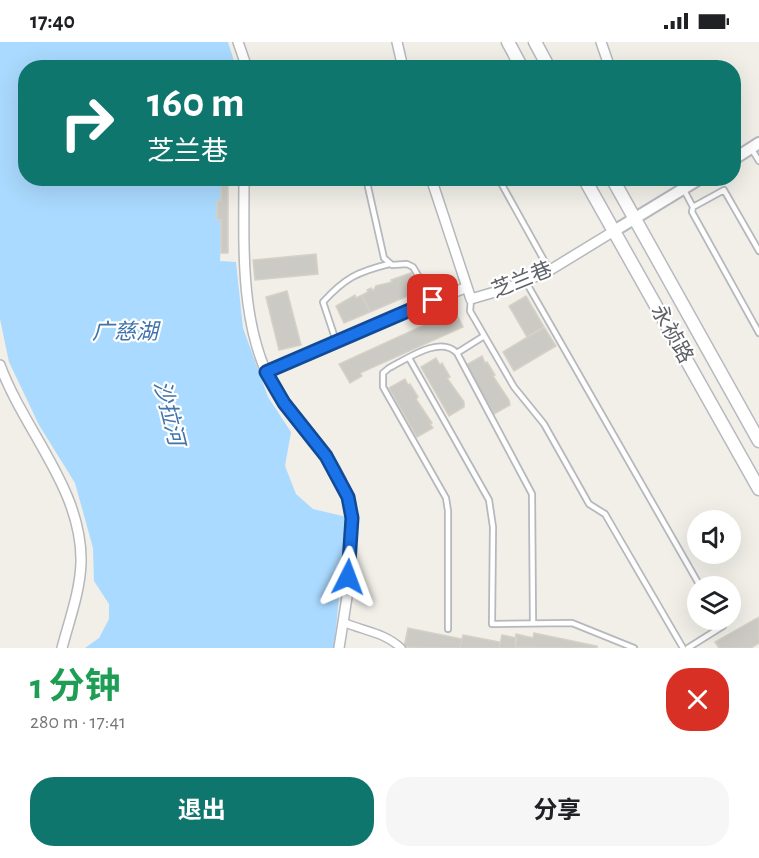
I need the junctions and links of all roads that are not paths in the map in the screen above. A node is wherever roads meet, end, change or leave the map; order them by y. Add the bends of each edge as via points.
1 (238, 42) edge
2 (397, 42) edge
3 (508, 42) edge
4 (535, 42) edge
5 (601, 42) edge
6 (244, 60) edge
7 (402, 60) edge
8 (518, 60) edge
9 (545, 60) edge
10 (607, 60) edge
11 (755, 146) edge
12 (741, 155) edge
13 (759, 161) edge
14 (244, 186) edge
15 (368, 186) edge
16 (433, 186) edge
17 (503, 186) edge
18 (589, 186) edge
19 (616, 186) edge
20 (688, 186) edge
21 (683, 189) junction
22 (693, 207) junction
23 (634, 219) junction
24 (614, 231) junction
25 (759, 251) edge
26 (389, 264) junction
27 (550, 271) junction
28 (526, 282) junction
29 (466, 287) junction
30 (471, 299) junction
31 (433, 300) junction
32 (759, 333) edge
33 (484, 336) junction
34 (336, 342) junction
35 (457, 353) junction
36 (410, 358) junction
37 (0, 365) edge
38 (266, 372) junction
39 (759, 441) edge
40 (759, 489) edge
41 (694, 576) edge
42 (343, 622) junction
43 (533, 623) junction
44 (448, 629) dead end
45 (717, 630) edge
46 (62, 648) edge
47 (339, 648) edge
48 (400, 648) edge
49 (634, 648) edge
50 (683, 648) edge
51 (688, 648) edge

1 - 6 street
2 - 7 street
3 - 8 main road
4 - 9 main road
5 - 10 street
11 - 12 street
11 - 13 lane
14 - 38 street via 245,277 253,329
15 - 26 lane via 384,258
16 - 29 street
17 - 27 lane
18 - 24 main road, 永祯路
19 - 23 main road, 永祯路
20 - 21 street
21 - 22 lane
21 - 23 street
22 - 25 lane via 724,190
22 - 32 lane via 692,212
23 - 24 street
23 - 39 main road, 永祯路
24 - 27 street, 芝兰巷
24 - 40 main road, 永祯路
26 - 31 lane via 413,267
26 - 34 lane via 362,270 345,279 323,302
27 - 28 street, 芝兰巷
28 - 30 street, 芝兰巷
28 - 41 lane
29 - 30 street, 芝兰巷
29 - 31 street, 芝兰巷
30 - 33 lane via 470,311
31 - 34 street, 芝兰巷
33 - 35 lane
33 - 50 lane via 514,387 544,424 589,504 605,514
34 - 38 street, 芝兰巷
35 - 36 lane via 439,345
35 - 43 lane via 532,494
36 - 43 lane via 489,500 493,527 492,624
36 - 44 lane via 383,373 383,387 446,498
37 - 46 street via 19,410 66,493 79,539 81,565
38 - 42 street via 284,403 326,456 348,497 352,518
42 - 47 street
42 - 48 street via 389,636
43 - 49 lane via 572,623
45 - 51 lane

